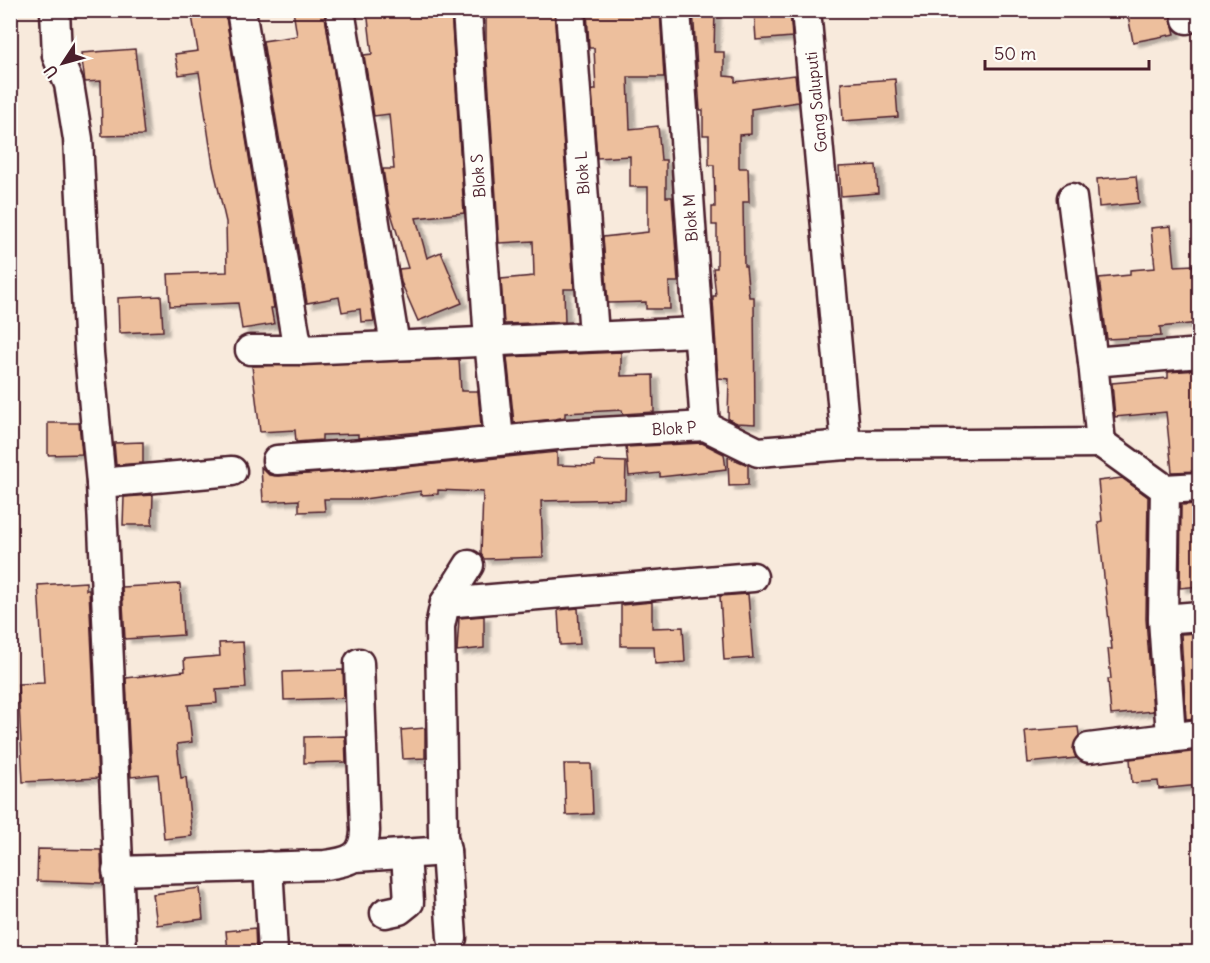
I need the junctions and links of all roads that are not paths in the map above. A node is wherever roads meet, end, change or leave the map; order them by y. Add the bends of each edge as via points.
1 (55, 10) edge
2 (241, 10) edge
3 (340, 10) edge
4 (467, 10) edge
5 (570, 10) edge
6 (676, 10) edge
7 (806, 10) edge
8 (1072, 198) dead end
9 (698, 332) junction
10 (594, 335) junction
11 (489, 341) junction
12 (395, 345) junction
13 (250, 350) dead end
14 (302, 350) junction
15 (1200, 353) edge
16 (1092, 362) junction
17 (705, 426) junction
18 (499, 440) junction
19 (1101, 443) junction
20 (846, 445) junction
21 (277, 460) dead end
22 (232, 471) dead end
23 (101, 483) junction
24 (1200, 487) edge
25 (1165, 489) junction
26 (469, 565) dead end
27 (753, 577) dead end
28 (445, 603) junction
29 (1200, 616) edge
30 (1163, 619) junction
31 (359, 663) dead end
32 (1200, 734) edge
33 (1171, 736) junction
34 (1089, 748) dead end
35 (446, 851) junction
36 (406, 855) junction
37 (357, 856) junction
38 (268, 866) junction
39 (117, 871) junction
40 (385, 913) dead end
41 (452, 938) dead end
42 (122, 952) edge
43 (273, 952) edge

1 - 23 street via 57,56 69,84 76,117
2 - 14 street via 296,339
3 - 12 street
4 - 11 street, Blok S
5 - 10 street, Blok L
6 - 9 street, Blok M
7 - 20 street, Gang Saluputi
8 - 16 street
9 - 10 street
9 - 17 street, Blok M
10 - 11 street
11 - 12 street
11 - 18 street, Blok S
12 - 14 street
13 - 14 street
15 - 16 street
16 - 19 street
17 - 18 street, Blok P
17 - 20 street, Blok P via 758,452
18 - 21 street, Blok P
19 - 20 street, Blok P
19 - 25 street
22 - 23 street
23 - 39 street
24 - 25 street
25 - 30 street
26 - 28 street
27 - 28 street
28 - 35 street via 440,626
29 - 30 street
30 - 33 street
31 - 37 street via 365,831 362,851
32 - 33 street
33 - 34 street
35 - 36 street
35 - 41 street
36 - 37 street
36 - 40 street via 409,902 399,910
37 - 38 street via 342,863
38 - 39 street
38 - 43 street
39 - 42 street

